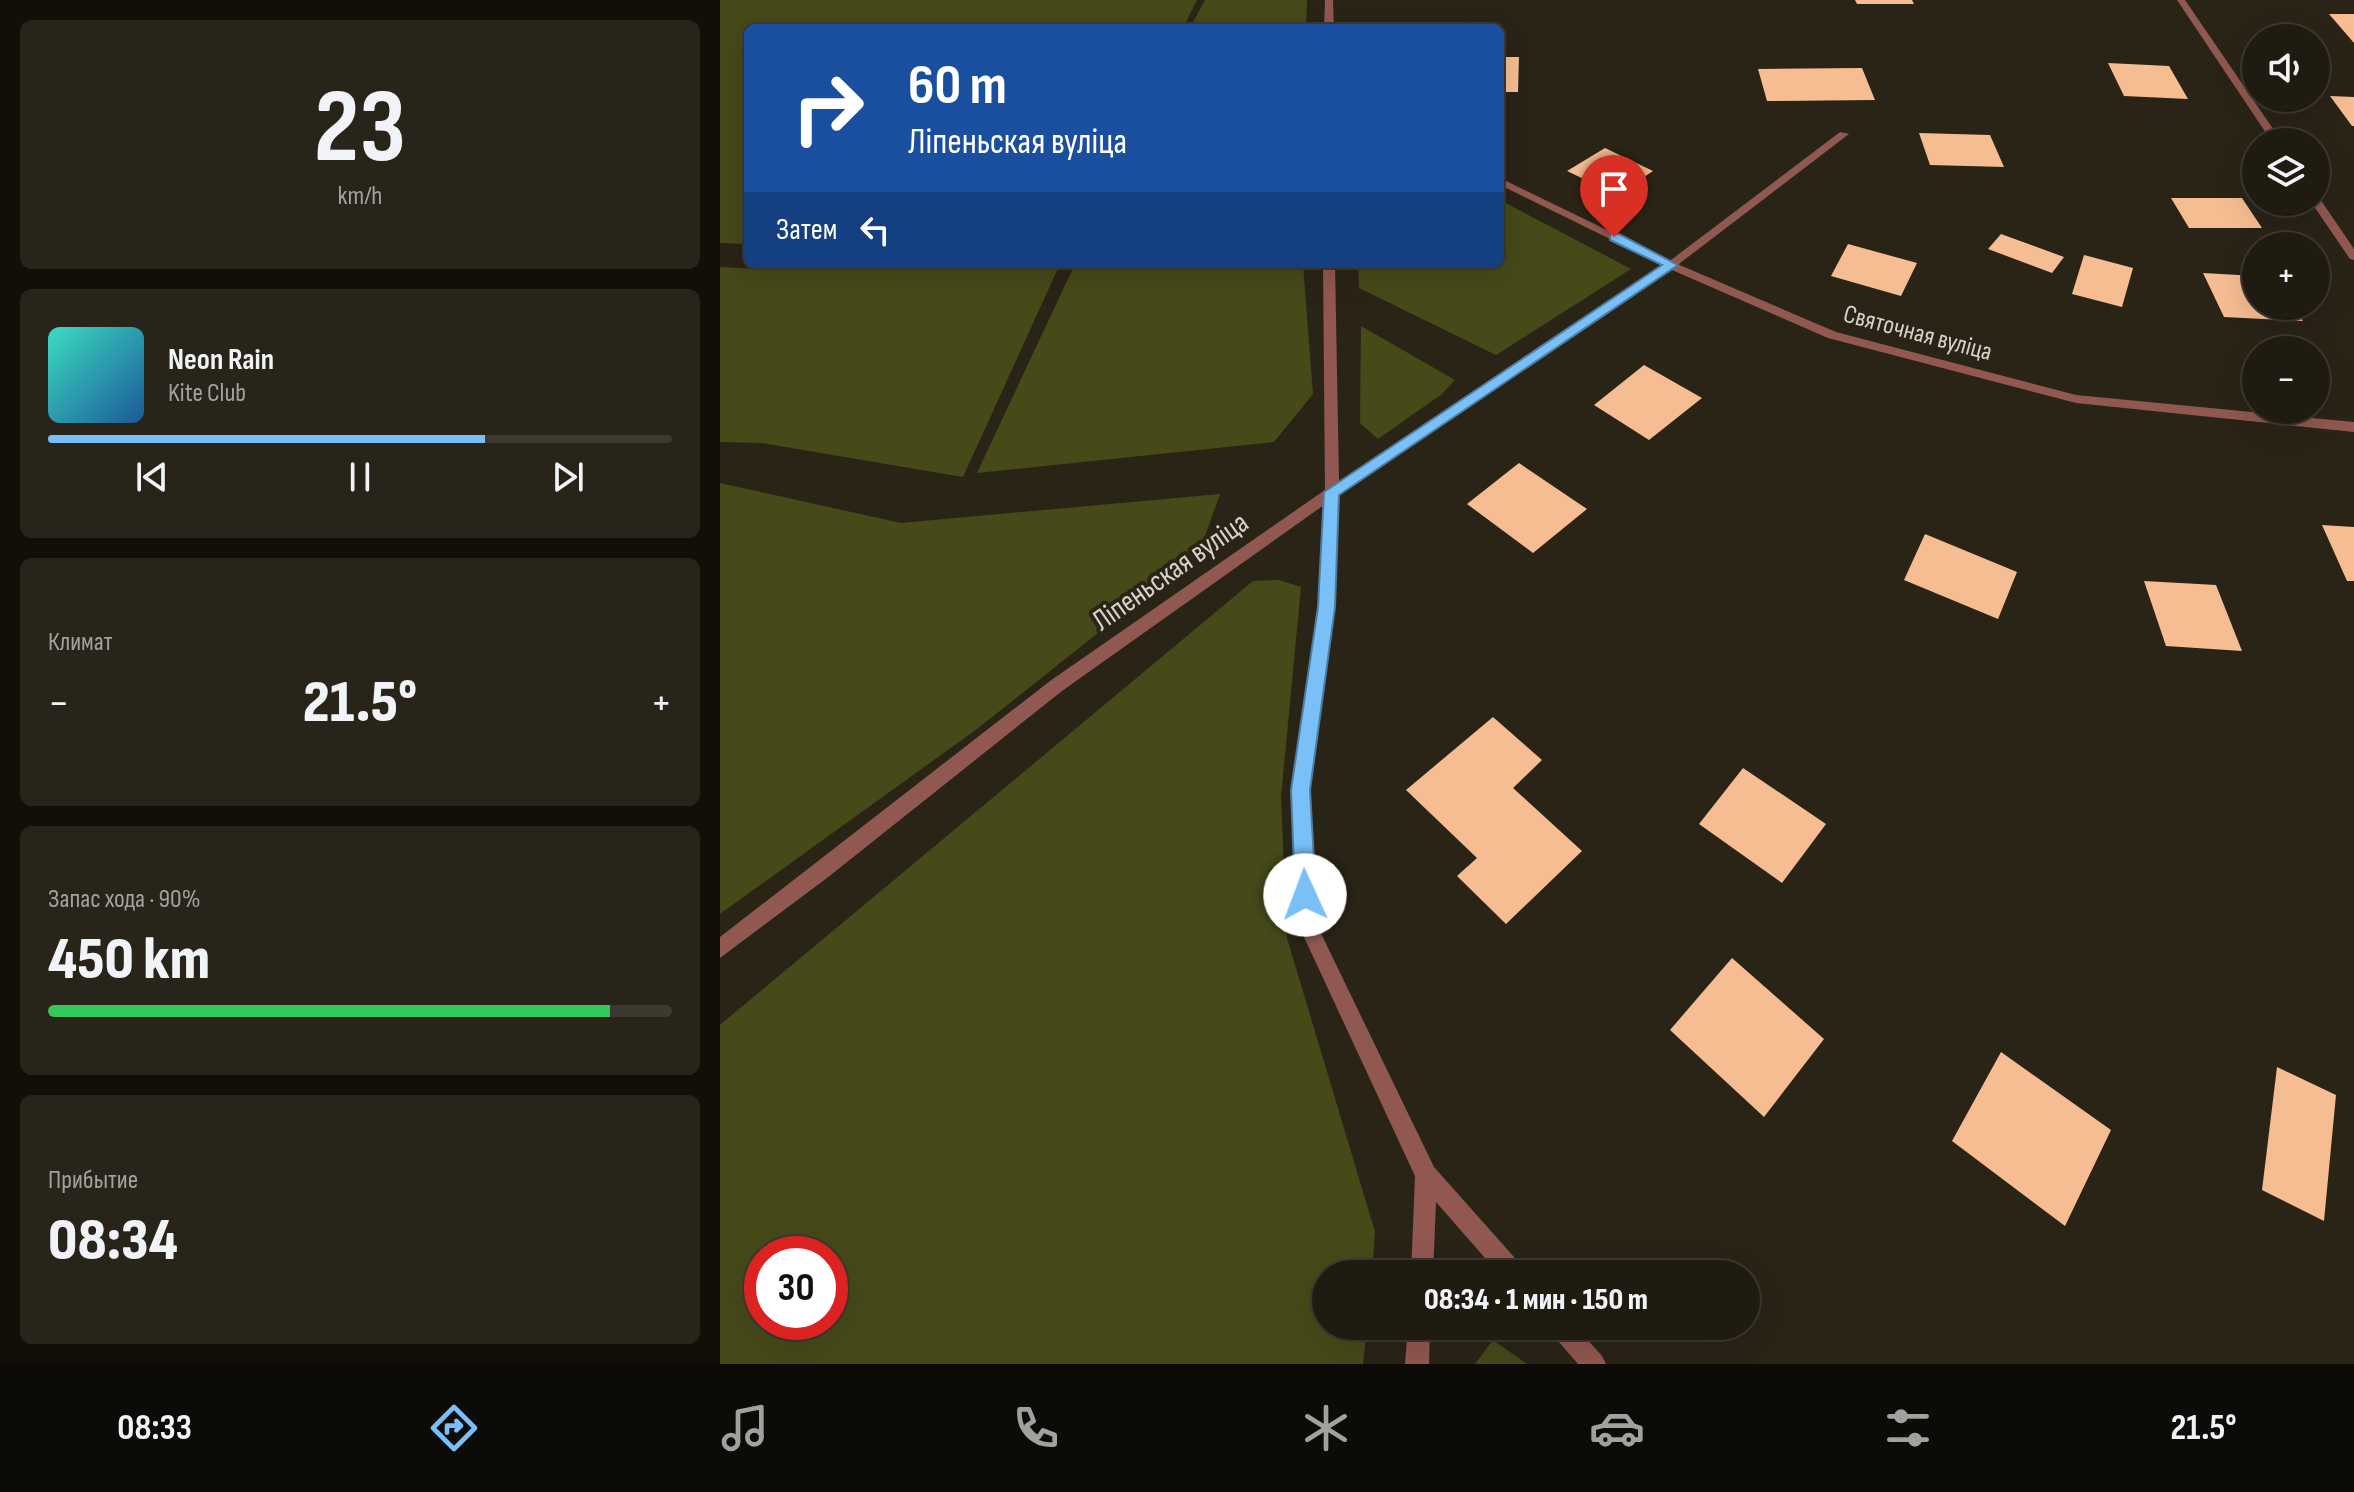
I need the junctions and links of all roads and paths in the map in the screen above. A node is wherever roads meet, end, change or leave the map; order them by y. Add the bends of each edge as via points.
1 (1329, 0) edge
2 (2181, 0) edge
3 (1329, 24) edge
4 (2268, 128) edge
5 (1844, 134) dead end
6 (1504, 183) edge
7 (2326, 216) edge
8 (2354, 257) edge
9 (1671, 265) junction
10 (1329, 268) edge
11 (2354, 427) edge
12 (1332, 492) junction
13 (720, 949) edge
14 (1426, 1175) junction
15 (1423, 1260) edge
16 (1502, 1260) edge
17 (1418, 1340) edge
18 (1573, 1340) edge
19 (1417, 1364) edge
20 (1594, 1364) edge

1 - 3 street
2 - 4 street
5 - 9 street, Ліпеньская вуліца
6 - 9 street, Святочная вуліца
7 - 8 street
9 - 11 street, Святочная вуліца via 1832,335 2076,399
9 - 12 street, Ліпеньская вуліца
10 - 12 street
12 - 13 street, Ліпеньская вуліца via 1056,686
12 - 14 street via 1326,607 1301,790 1306,922
14 - 15 street
14 - 16 street
17 - 19 street
18 - 20 street

